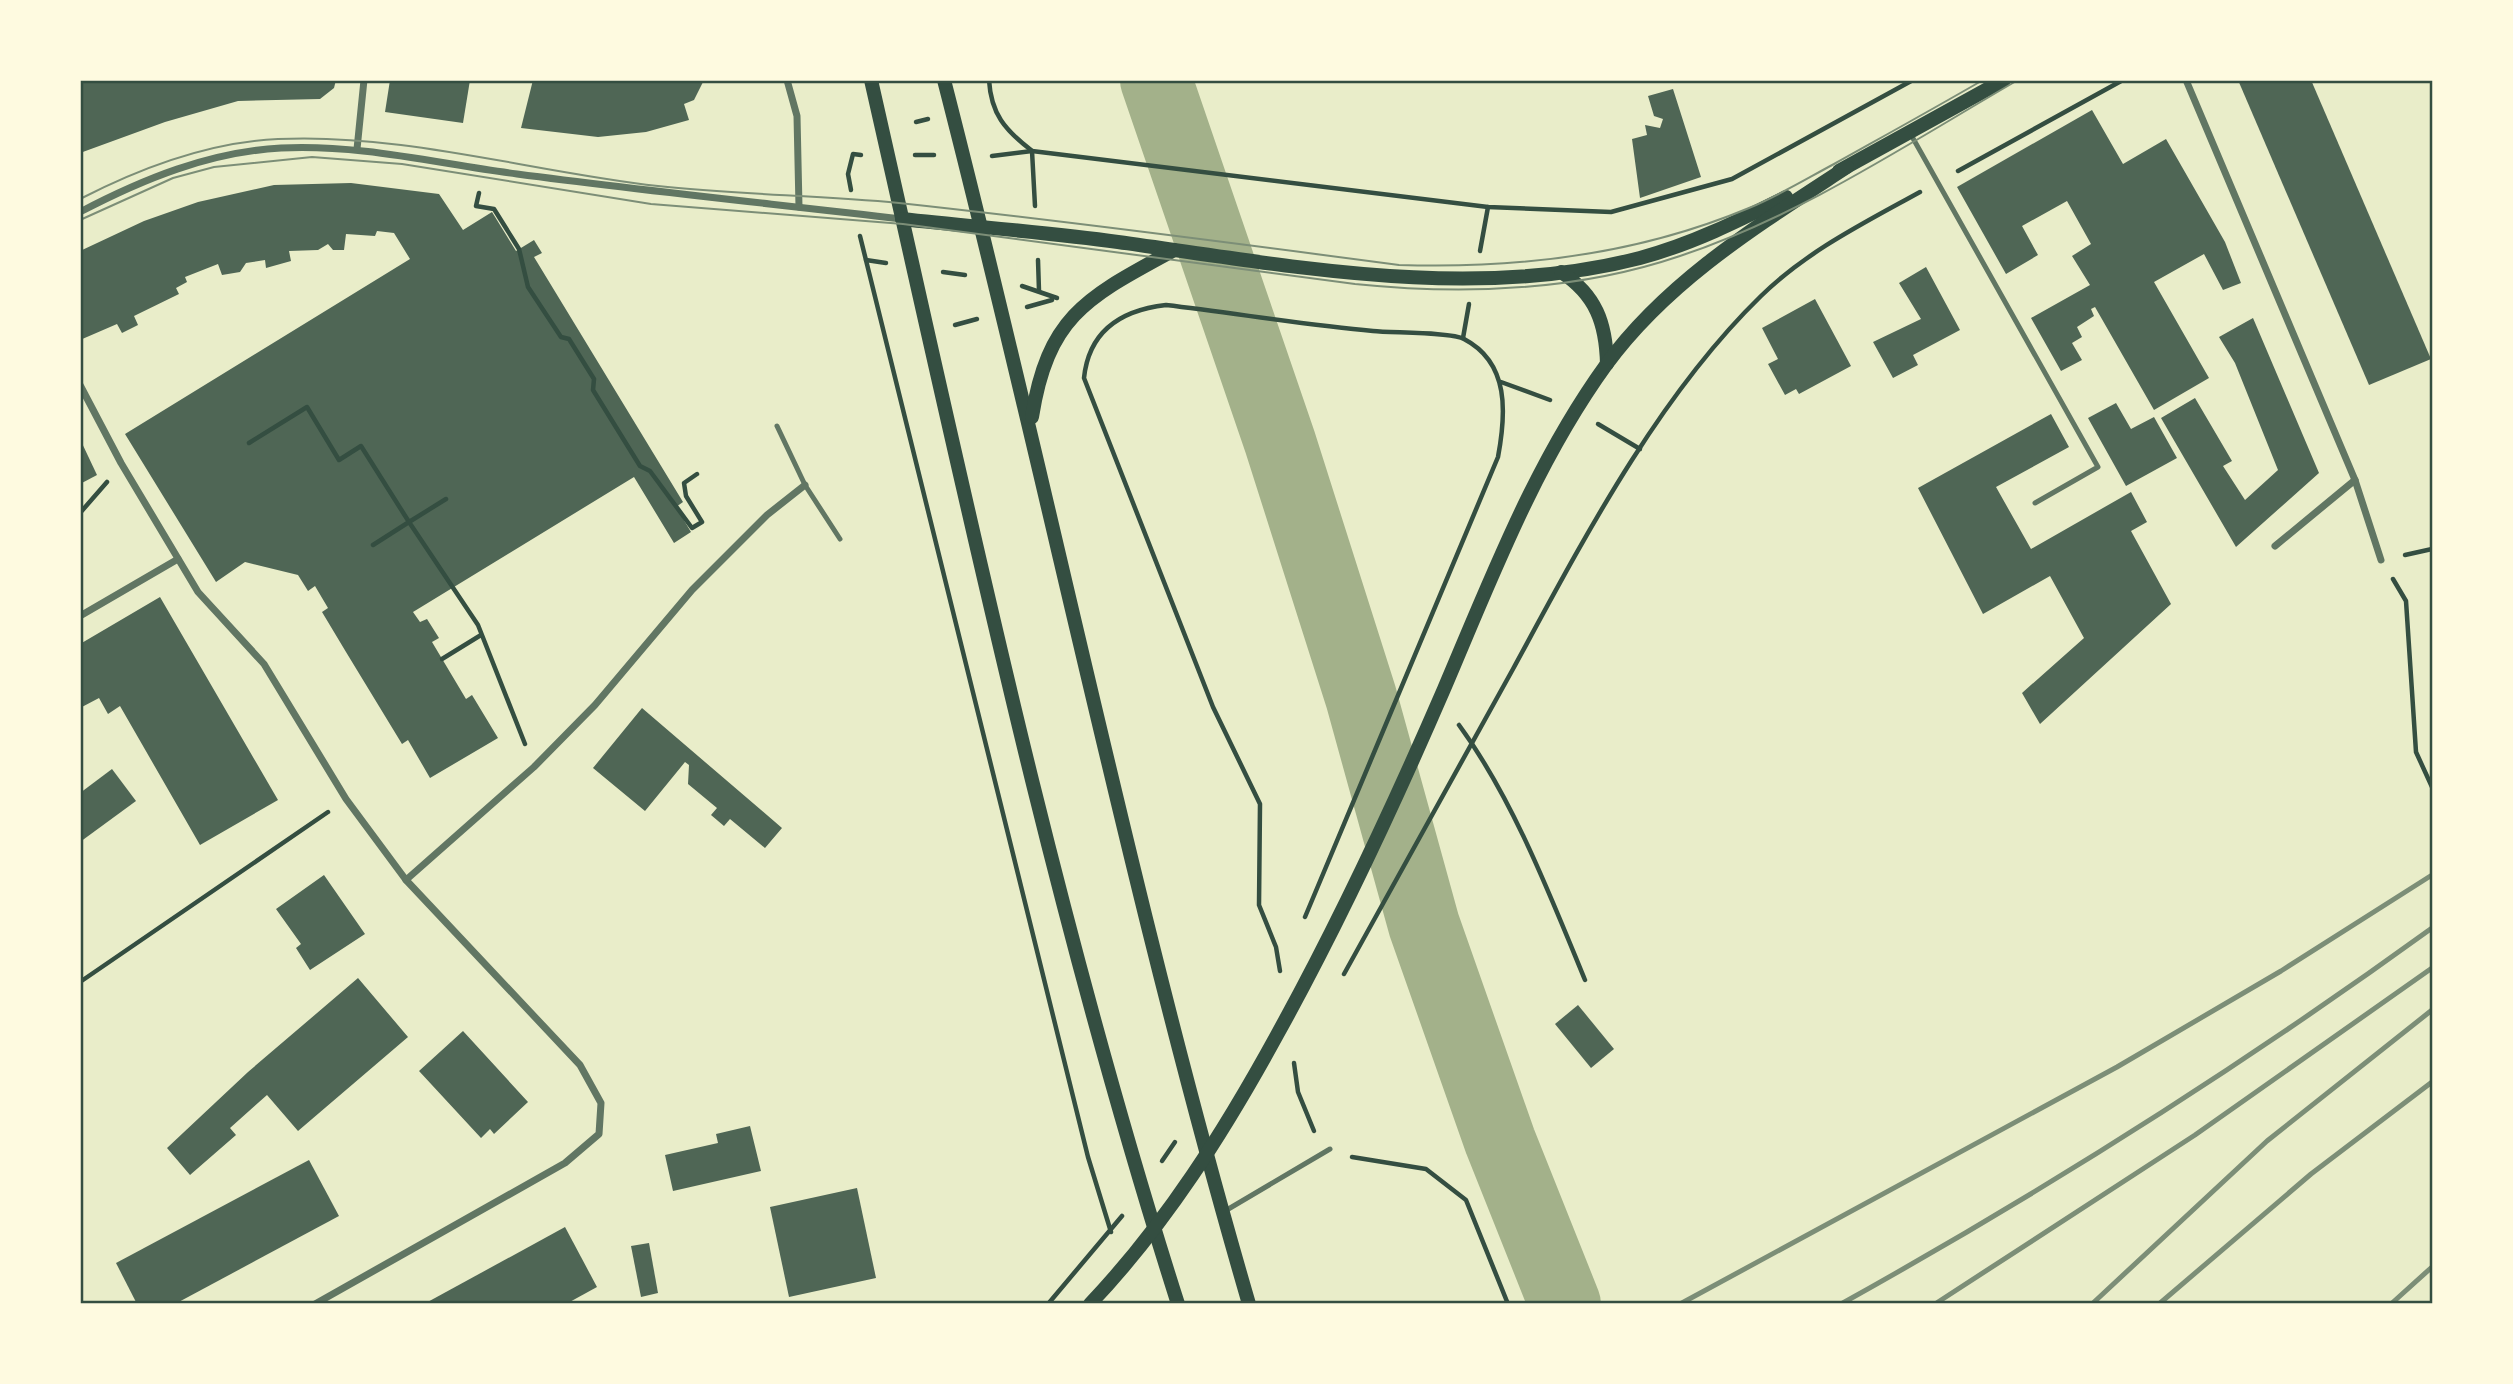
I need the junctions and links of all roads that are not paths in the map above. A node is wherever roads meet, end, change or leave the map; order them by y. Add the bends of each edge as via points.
1 (364, 80) edge
2 (787, 80) edge
3 (871, 80) edge
4 (944, 80) edge
5 (2004, 80) edge
6 (2186, 80) edge
7 (1910, 133) junction
8 (357, 149) junction
9 (1847, 167) junction
10 (799, 207) junction
11 (80, 212) edge
12 (902, 219) junction
13 (982, 228) junction
14 (1174, 250) junction
15 (1561, 272) junction
16 (1607, 364) junction
17 (80, 385) edge
18 (1031, 424) junction
19 (777, 426) dead end
20 (2355, 480) junction
21 (805, 485) junction
22 (2035, 503) dead end
23 (840, 539) dead end
24 (2275, 546) dead end
25 (178, 559) junction
26 (2381, 560) road end
27 (80, 615) edge
28 (406, 880) junction
29 (1330, 1149) road end
30 (1223, 1212) junction
31 (315, 1304) edge
32 (1090, 1304) edge
33 (1178, 1304) edge
34 (1249, 1304) edge

1 - 8 street
2 - 10 street via 797,116
3 - 12 main road
4 - 13 main road
5 - 7 main road
6 - 20 street
7 - 9 main road
7 - 22 lane via 2098,467
8 - 10 street via 699,198
8 - 11 street via 280,148 212,159 162,172
9 - 15 main road via 1709,236 1638,258
9 - 16 main road via 1676,287
10 - 12 street
12 - 13 main road
12 - 33 main road via 1087,995
13 - 14 main road
13 - 18 main road
14 - 15 main road via 1351,271 1474,278
14 - 18 main road via 1100,292 1064,324 1038,380
15 - 16 main road via 1582,286 1600,311
16 - 32 main road via 1522,507 1404,779 1323,951 1238,1106 1180,1193
17 - 25 street
18 - 30 main road via 1172,1025
19 - 21 lane
20 - 24 street
20 - 26 street
21 - 23 lane
21 - 28 street via 767,515 692,590 595,705 534,767
25 - 27 street
25 - 28 street via 198,592 264,664 346,799
28 - 31 street via 579,1065 601,1103 599,1134 565,1163
29 - 30 lane
30 - 34 main road

